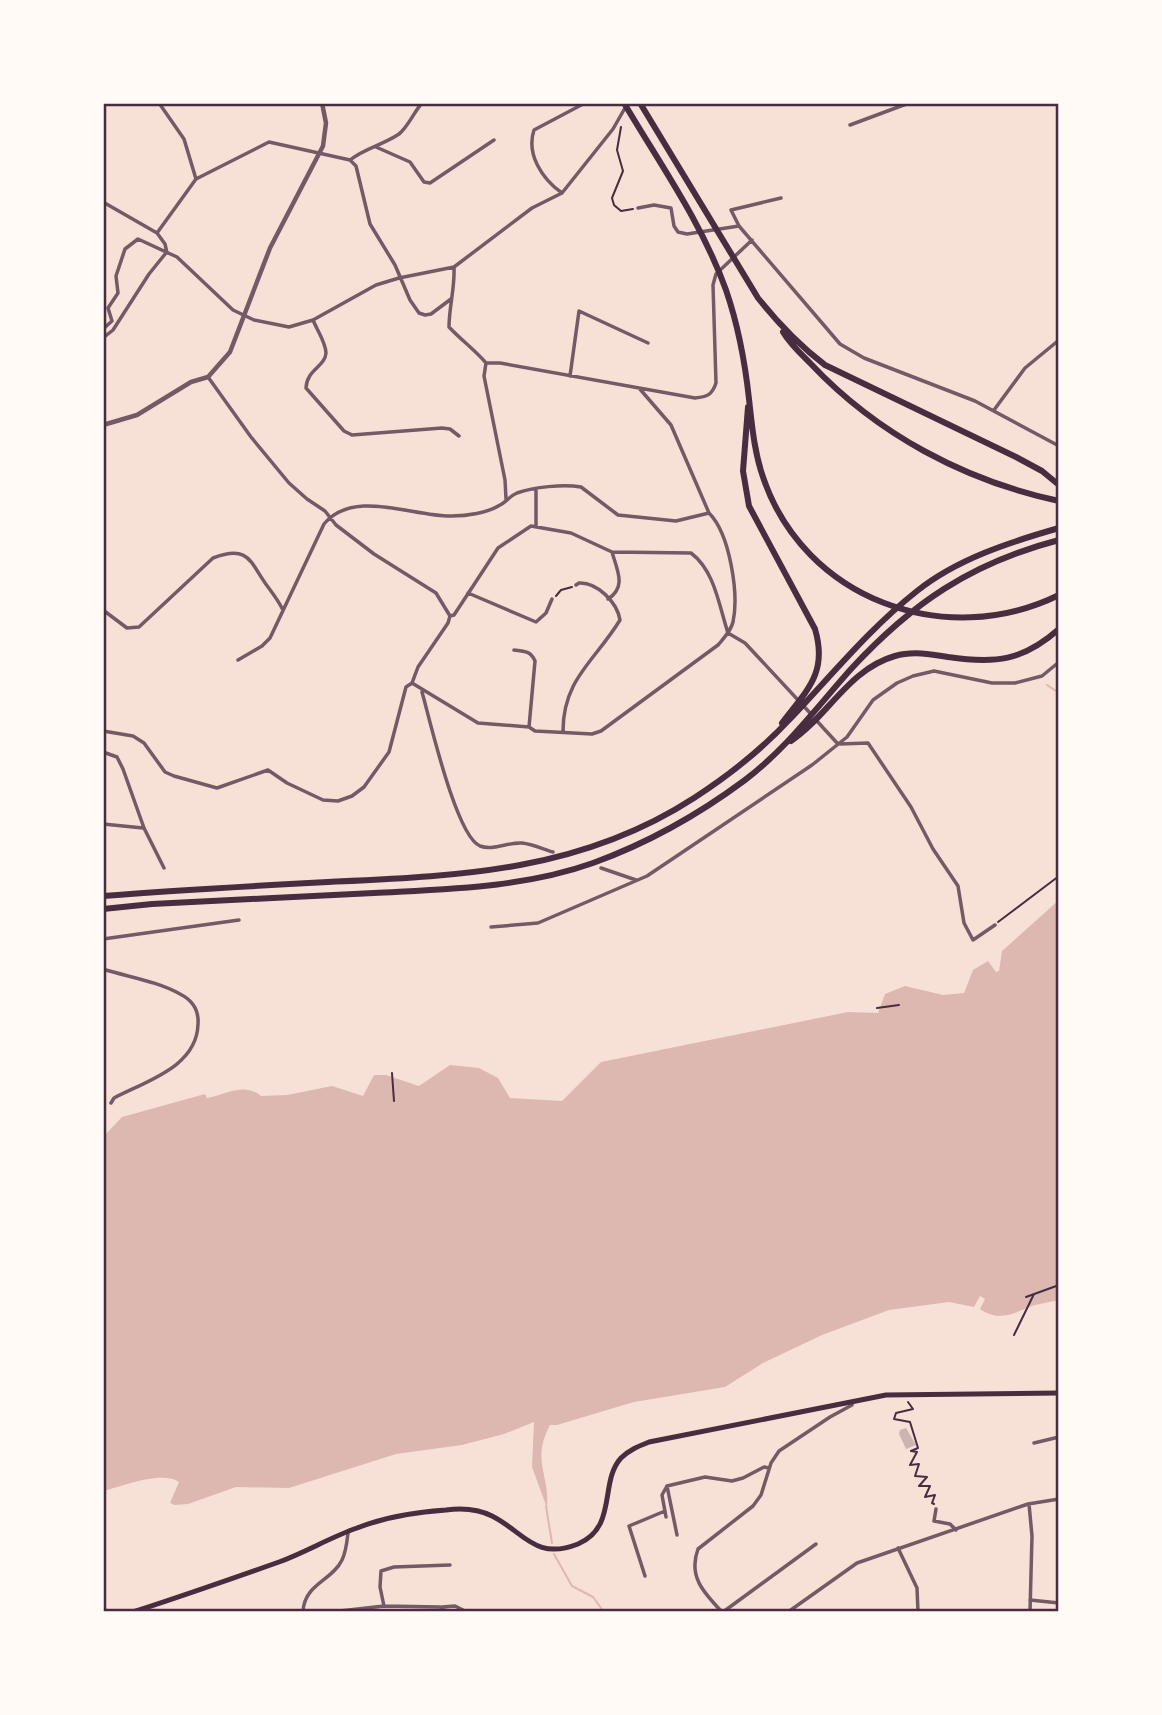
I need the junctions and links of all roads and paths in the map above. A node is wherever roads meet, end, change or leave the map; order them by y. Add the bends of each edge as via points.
1 (159, 103) edge
2 (322, 103) edge
3 (422, 103) edge
4 (585, 103) edge
5 (640, 103) edge
6 (909, 103) edge
7 (626, 105) edge
8 (850, 125) dead end
9 (494, 140) dead end
10 (376, 147) junction
11 (319, 152) junction
12 (350, 160) junction
13 (196, 179) junction
14 (562, 193) junction
15 (780, 198) dead end
16 (103, 202) edge
17 (638, 208) joint
18 (740, 226) junction
19 (157, 233) junction
20 (752, 240) junction
21 (167, 253) junction
22 (454, 267) junction
23 (399, 278) junction
24 (451, 299) junction
25 (243, 316) junction
26 (313, 320) junction
27 (779, 324) junction
28 (103, 329) edge
29 (103, 338) edge
30 (1059, 340) edge
31 (648, 343) dead end
32 (486, 363) junction
33 (570, 376) junction
34 (208, 377) junction
35 (639, 388) junction
36 (749, 399) junction
37 (995, 410) junction
38 (103, 425) edge
39 (460, 436) dead end
40 (1059, 446) edge
41 (1059, 485) edge
42 (536, 489) junction
43 (506, 499) junction
44 (1059, 501) edge
45 (709, 513) junction
46 (331, 516) junction
47 (536, 526) junction
48 (1059, 528) edge
49 (1059, 540) edge
50 (612, 552) junction
51 (576, 585) joint
52 (468, 593) junction
53 (1057, 596) edge
54 (608, 599) junction
55 (552, 600) joint
56 (103, 610) edge
57 (283, 610) junction
58 (450, 616) junction
59 (1059, 629) edge
60 (728, 633) junction
61 (514, 650) dead end
62 (238, 660) dead end
63 (1059, 662) edge
64 (412, 683) junction
65 (422, 690) junction
66 (529, 727) junction
67 (103, 731) edge
68 (563, 731) junction
69 (770, 738) junction
70 (838, 744) junction
71 (781, 748) junction
72 (103, 752) edge
73 (103, 824) edge
74 (144, 828) junction
75 (553, 852) dead end
76 (164, 868) dead end
77 (601, 868) dead end
78 (1059, 876) edge
79 (638, 880) junction
80 (103, 896) edge
81 (103, 909) edge
82 (239, 920) dead end
83 (995, 925) joint
84 (491, 927) dead end
85 (103, 939) edge
86 (103, 969) edge
87 (899, 1005) dead end
88 (877, 1008) dead end
89 (392, 1073) dead end
90 (394, 1101) dead end
91 (111, 1103) dead end
92 (1059, 1285) edge
93 (1034, 1294) junction
94 (1026, 1297) dead end
95 (1014, 1335) dead end
96 (1059, 1393) edge
97 (917, 1394) junction
98 (852, 1400) junction
99 (1059, 1437) edge
100 (1034, 1443) dead end
101 (769, 1468) junction
102 (667, 1486) junction
103 (1059, 1499) edge
104 (1029, 1504) junction
105 (936, 1509) joint
106 (956, 1530) junction
107 (348, 1532) junction
108 (677, 1535) dead end
109 (816, 1544) dead end
110 (898, 1548) junction
111 (450, 1565) dead end
112 (645, 1576) dead end
113 (1030, 1600) junction
114 (1059, 1603) edge
115 (384, 1606) junction
116 (440, 1607) junction
117 (133, 1612) edge
118 (303, 1612) edge
119 (331, 1612) edge
120 (447, 1612) edge
121 (467, 1612) edge
122 (722, 1612) edge
123 (788, 1612) edge
124 (918, 1612) edge
125 (1030, 1612) edge

1 - 13 street via 184,139
2 - 11 street via 326,134
3 - 10 street via 402,131
4 - 14 street via 532,135 537,166
5 - 27 highway via 758,298
6 - 8 street
7 - 14 street via 613,129
7 - 17 path via 617,150 623,171 612,198 621,211
7 - 36 highway via 699,228 721,277 733,310
9 - 10 street via 430,183 410,162
10 - 12 street
11 - 12 street
11 - 13 street via 269,142
11 - 25 street via 270,248
12 - 23 street via 356,166 370,224
13 - 19 street
14 - 22 street via 531,208
15 - 18 street via 731,210
16 - 19 street
17 - 18 street via 671,208 674,226 687,234
18 - 20 street
19 - 21 street
20 - 35 street via 716,274 713,285 713,391 695,398
20 - 37 street via 840,344 863,359
21 - 25 street
21 - 28 street via 138,239 125,249 116,276 118,293 108,308 112,321
21 - 29 street
22 - 23 street
22 - 24 street
23 - 24 street via 419,313 431,314
23 - 26 street via 376,285
24 - 32 street via 449,327
25 - 26 street via 289,327
25 - 34 street via 230,352
26 - 39 street via 326,353 306,388 344,431 358,436 450,429
27 - 41 highway via 825,365 1016,457
27 - 44 highway via 827,381 896,435 960,469
30 - 37 street via 1025,368
31 - 33 street via 579,311
32 - 33 street
32 - 43 street via 484,376
33 - 35 street
34 - 38 street via 191,382 137,415
34 - 46 street via 289,483
35 - 45 street via 671,425
36 - 53 highway via 753,437 768,492 789,529 834,576 866,596 903,610 941,617 982,618
36 - 69 highway via 743,471 749,506 821,648 814,679
37 - 40 street
42 - 43 street
42 - 45 street via 581,487 618,515 676,521
42 - 47 street
43 - 46 street via 496,508 454,516 368,506 339,510
45 - 60 street via 730,556 734,603
46 - 57 street
46 - 58 street via 374,554 436,593
47 - 50 street via 571,533
47 - 52 street via 498,548
48 - 69 highway via 983,554 919,590 861,641
49 - 71 highway via 986,564 924,601 868,652
50 - 54 street via 620,584
50 - 60 street via 691,553 711,578
51 - 54 street via 587,582
51 - 55 path via 561,590
52 - 55 street via 536,622
52 - 58 street
54 - 68 street via 620,621 572,686
56 - 57 street via 127,628 139,627 213,558 226,553 254,564
57 - 62 street via 270,638
58 - 64 street
59 - 71 highway via 1021,655 999,660 913,653 873,665 803,733
60 - 68 street via 601,731
60 - 70 street via 745,643 780,678
61 - 66 street via 528,652 535,661
63 - 70 street via 1042,676 1015,683 934,671 897,682 873,700
64 - 65 street
64 - 67 street via 406,687 389,752 364,787 338,801 323,800 268,770 217,788 174,776 133,736
65 - 66 street via 478,723
65 - 75 street via 446,778 468,836 485,847 520,843
66 - 68 street
69 - 80 highway via 693,798 638,829 588,849 527,865 396,879
70 - 79 street
70 - 83 street via 868,743 958,886 966,928 973,940
71 - 81 highway via 701,811 644,843 542,877 460,889
72 - 74 street via 117,757
73 - 74 street
74 - 76 street
77 - 79 street
78 - 83 path
79 - 84 street via 538,923
82 - 85 street
86 - 91 street via 182,995 198,1013 195,1042 181,1062
87 - 88 path
89 - 90 path
92 - 93 path
93 - 94 path
93 - 95 path
96 - 97 main road
97 - 98 main road
97 - 105 path via 908,1401 913,1409 896,1413 894,1419 910,1422 918,1448 911,1451 917,1452 910,1465 919,1464 915,1476 927,1477 919,1486 930,1486 925,1497 935,1495 932,1503 937,1504
98 - 101 street via 852,1405 779,1451
98 - 107 main road via 633,1449 614,1471 598,1526 585,1540 568,1547 539,1547 491,1515 467,1509 384,1519
99 - 100 street
101 - 102 street via 732,1481 705,1477
101 - 122 street via 753,1506 698,1549 695,1558 698,1584
102 - 108 street
102 - 112 street via 662,1495 666,1514 629,1526
103 - 104 street
104 - 106 street
104 - 113 street
105 - 106 street via 934,1521
106 - 110 street
107 - 117 main road via 281,1561
107 - 118 street via 342,1562 316,1584
109 - 122 street
110 - 123 street via 857,1563
110 - 124 street via 916,1588
111 - 115 street via 381,1571
113 - 114 street
113 - 125 street
115 - 116 street
115 - 119 street
116 - 120 street
116 - 121 street via 454,1606

